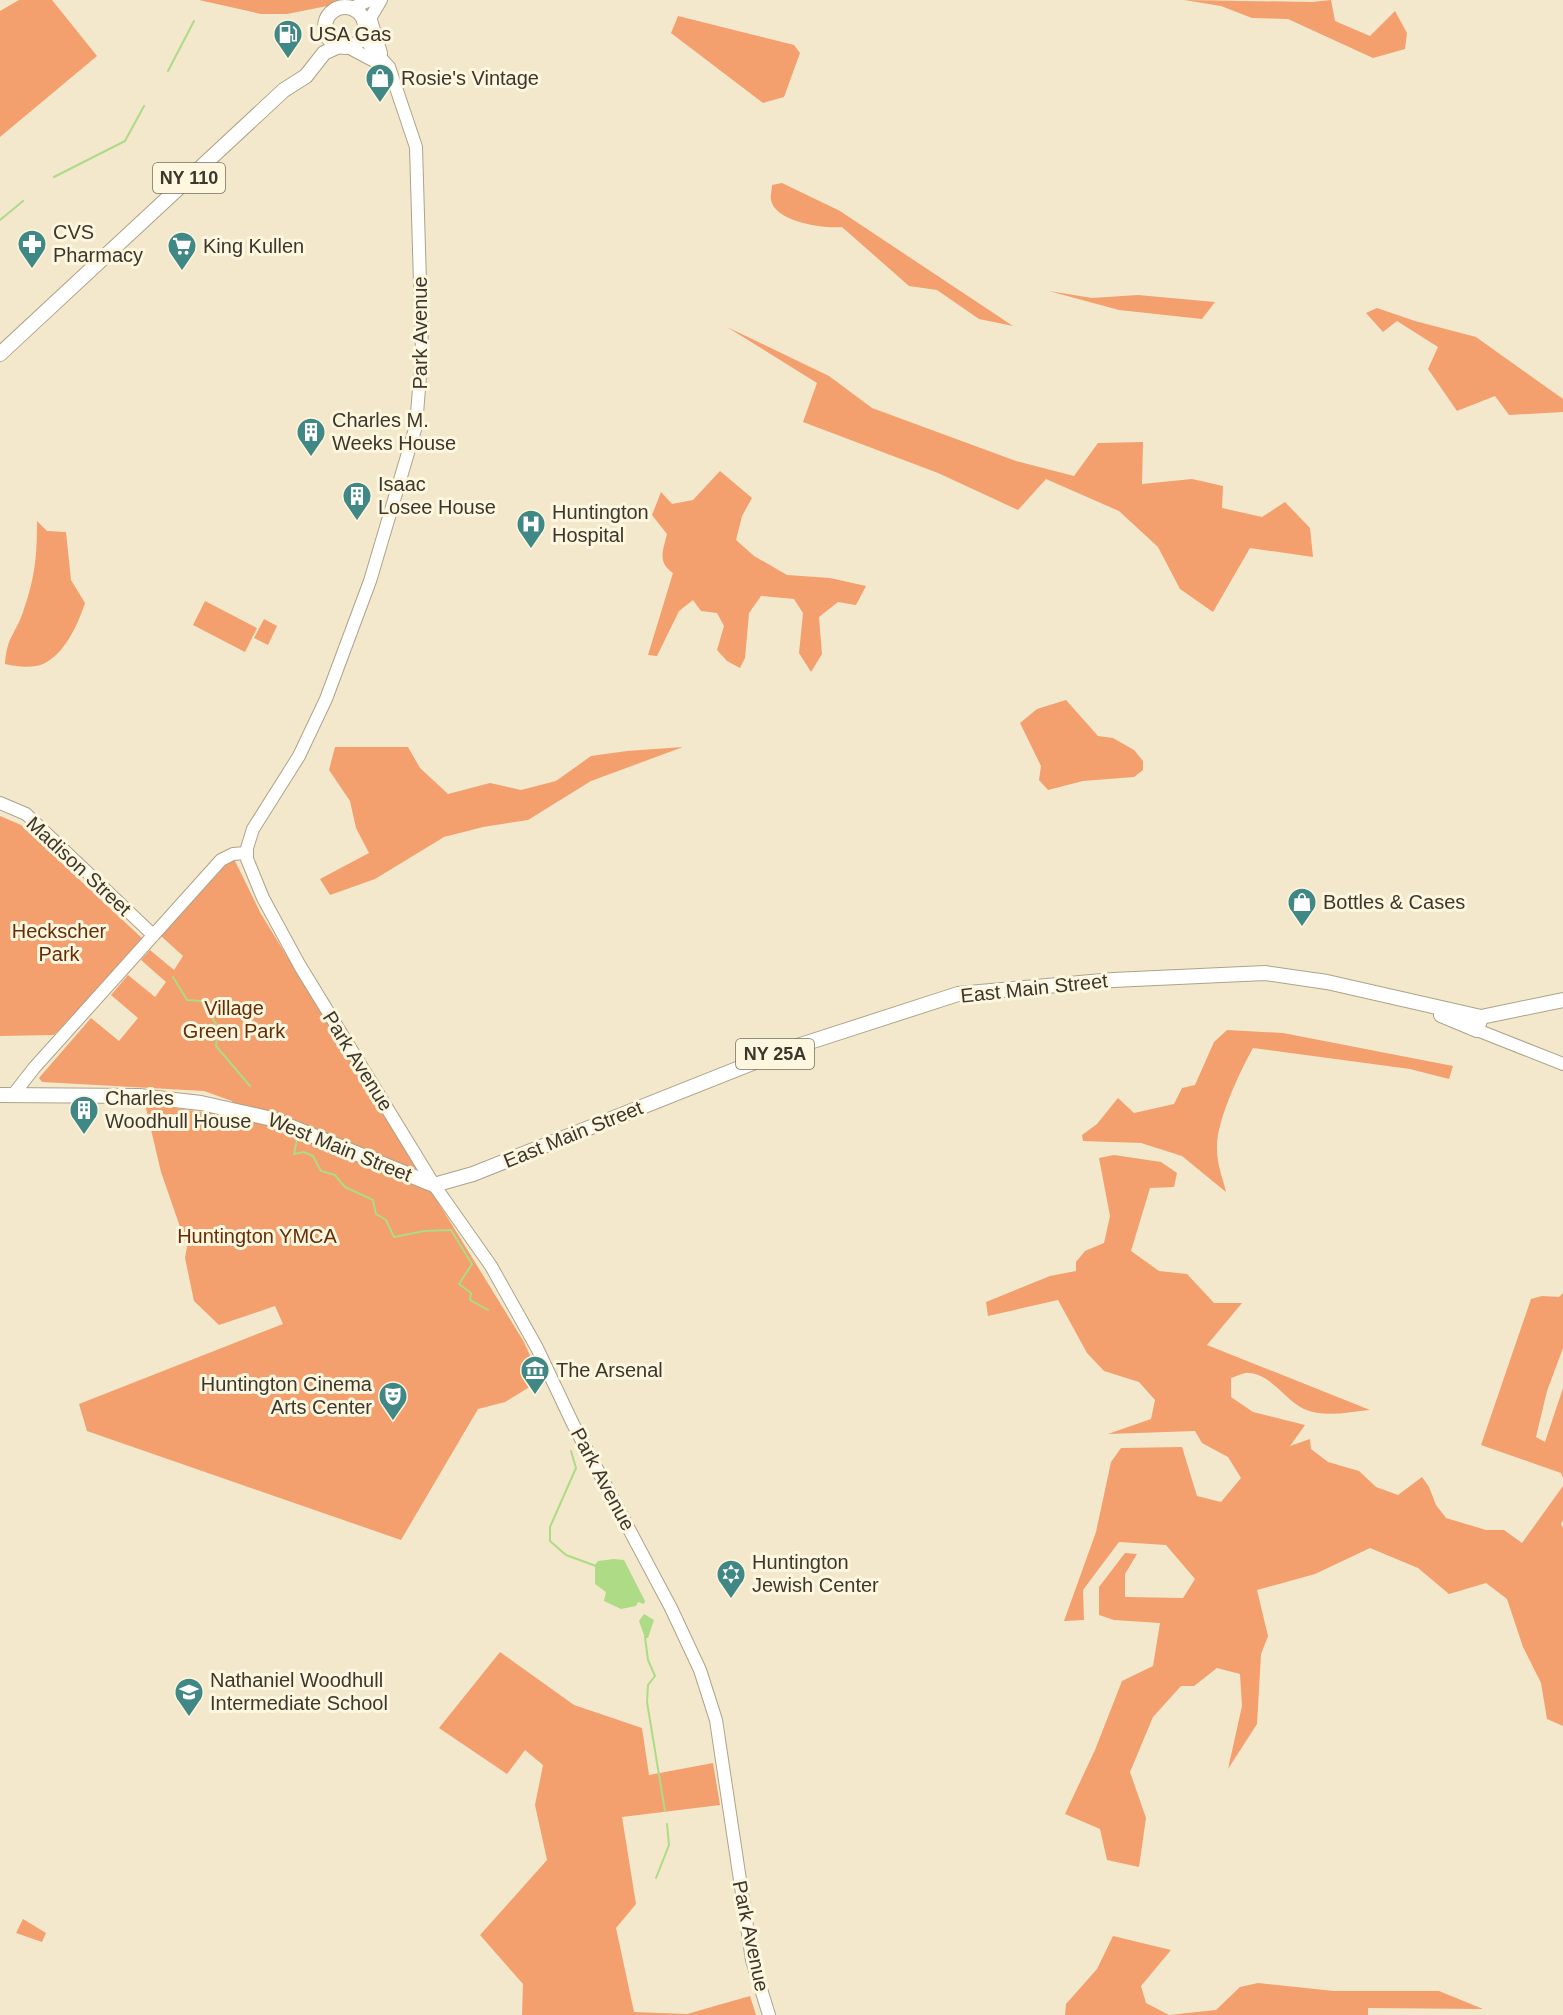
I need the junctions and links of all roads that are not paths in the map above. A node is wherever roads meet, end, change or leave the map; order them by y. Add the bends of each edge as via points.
1 (370, 0) edge
2 (381, 0) edge
3 (352, 8) junction
4 (366, 26) junction
5 (324, 32) junction
6 (344, 46) junction
7 (384, 61) junction
8 (392, 76) junction
9 (284, 90) junction
10 (0, 354) edge
11 (0, 803) edge
12 (258, 821) junction
13 (246, 853) junction
14 (221, 860) junction
15 (153, 935) junction
16 (1563, 1000) edge
17 (1479, 1024) junction
18 (1563, 1064) edge
19 (7, 1095) edge
20 (434, 1185) junction
21 (769, 2015) edge

1 - 3 main road, NY 110
2 - 4 main road, NY 110
3 - 4 main road
3 - 5 main road, NY 110 via 341,7 331,12
4 - 6 main road, NY 110 via 359,41
4 - 7 main road
4 - 7 main road, Park Avenue via 372,49
5 - 6 main road via 330,42
5 - 9 main road, NY 110
6 - 8 main road, Park Avenue via 369,56
6 - 9 main road, NY 110 via 324,53 306,75
7 - 8 main road, Park Avenue
8 - 12 main road, Park Avenue via 416,154 422,351 416,426 370,581 322,710 288,775
9 - 10 main road, NY 110
11 - 15 main road, Madison Street via 26,814
12 - 13 main road, Park Avenue
12 - 14 main road
13 - 14 main road
13 - 20 main road, Park Avenue via 263,898 300,966
14 - 15 main road
15 - 19 main road
16 - 17 main road, East Main Street
17 - 18 main road
17 - 20 main road, East Main Street / NY 25A via 1316,980 1265,973 1113,980 958,994 785,1050 473,1174
19 - 20 main road, West Main Street via 139,1096 201,1103 272,1119
20 - 21 main road, Park Avenue via 491,1266 537,1348 573,1424 672,1608 700,1670 716,1720 752,1960

